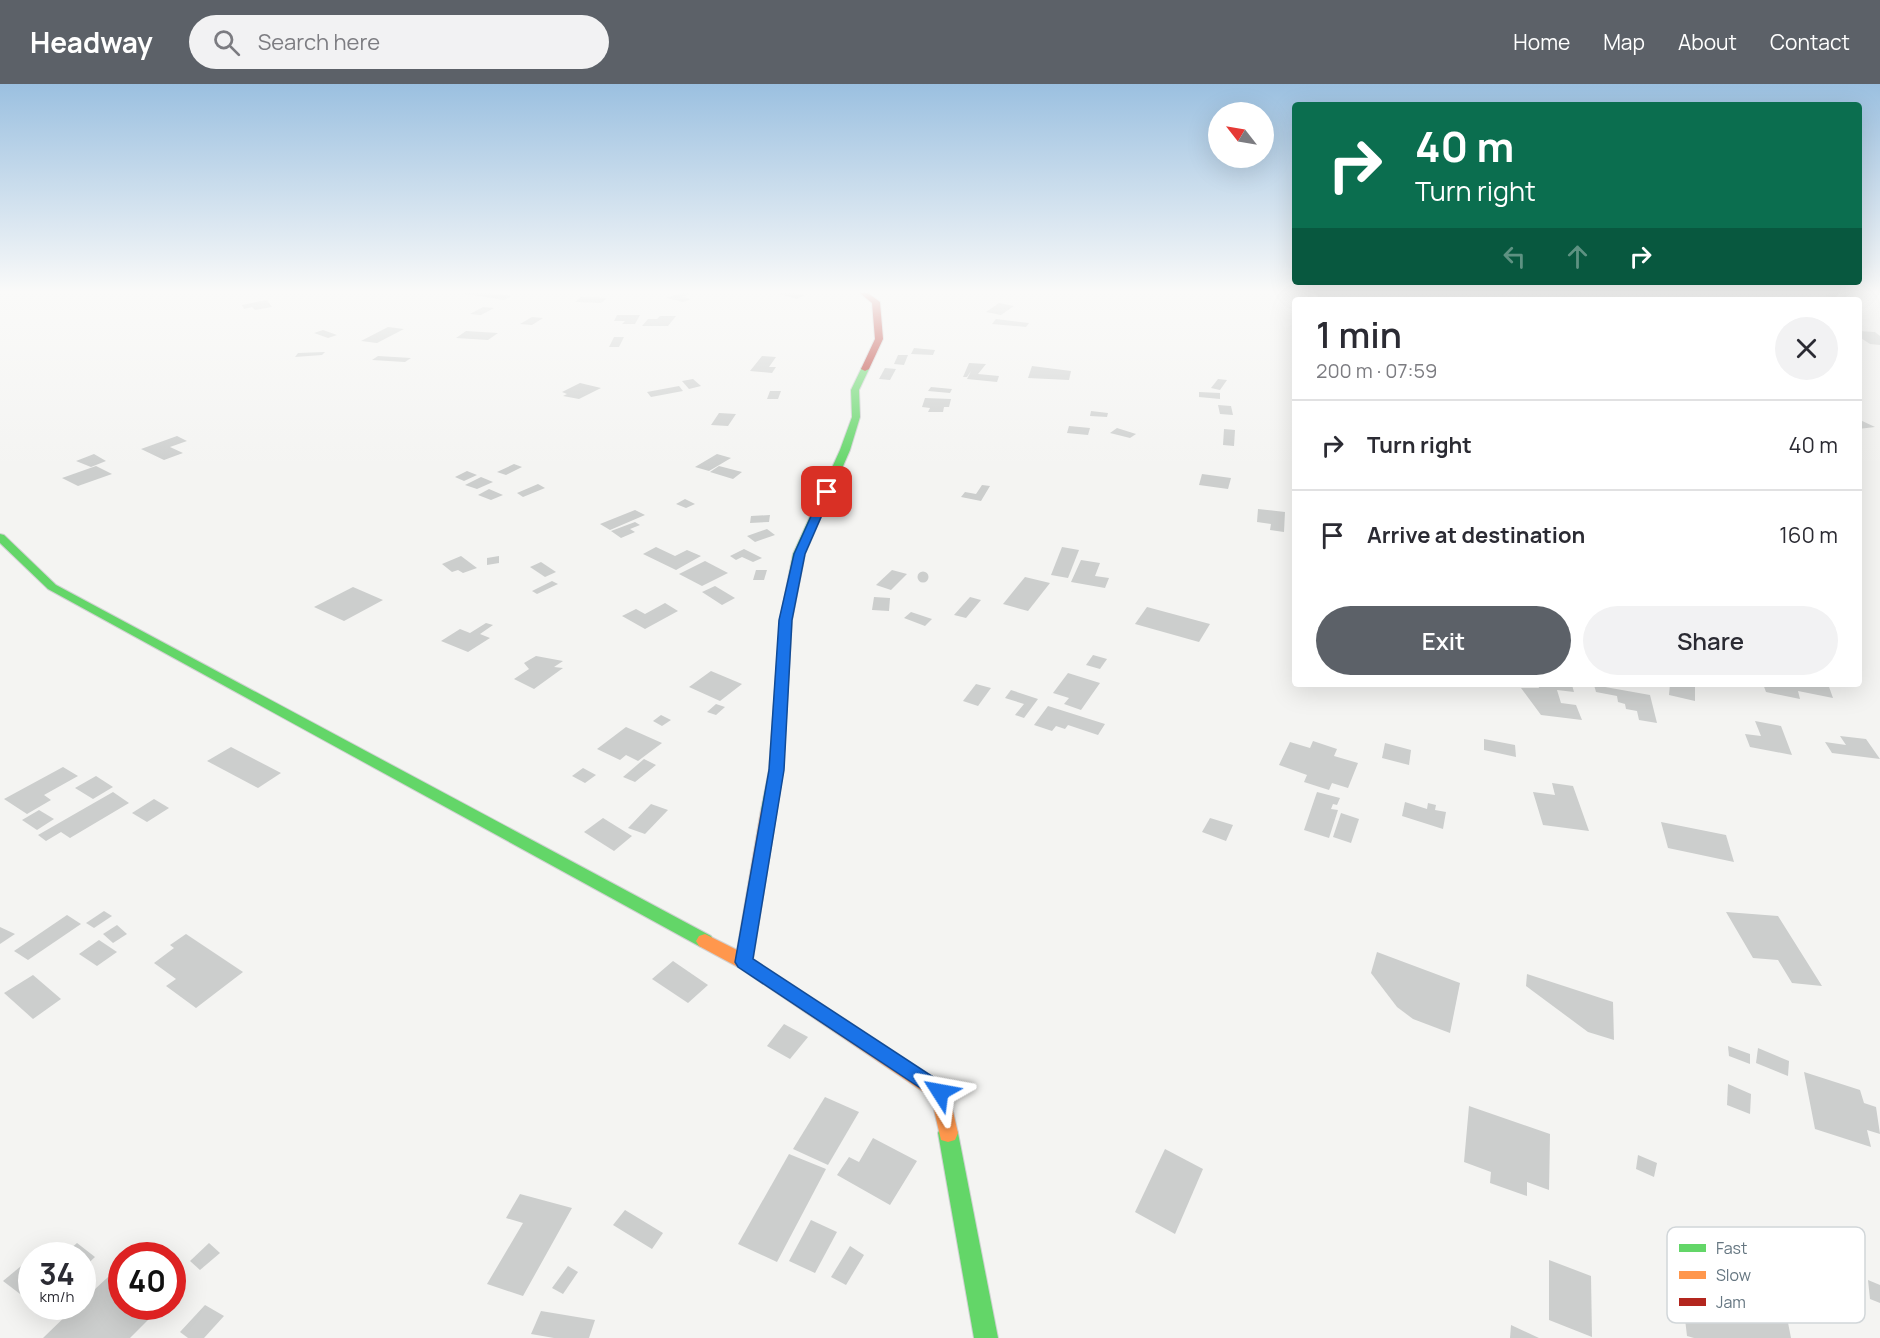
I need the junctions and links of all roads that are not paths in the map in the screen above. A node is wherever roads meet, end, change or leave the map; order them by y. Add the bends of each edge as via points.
1 (873, 352) edge
2 (0, 537) edge
3 (744, 962) junction
4 (986, 1338) edge

1 - 3 street via 855,390 856,417 845,450 799,554 786,620 776,770
2 - 3 street via 52,586
3 - 4 street via 940,1092

